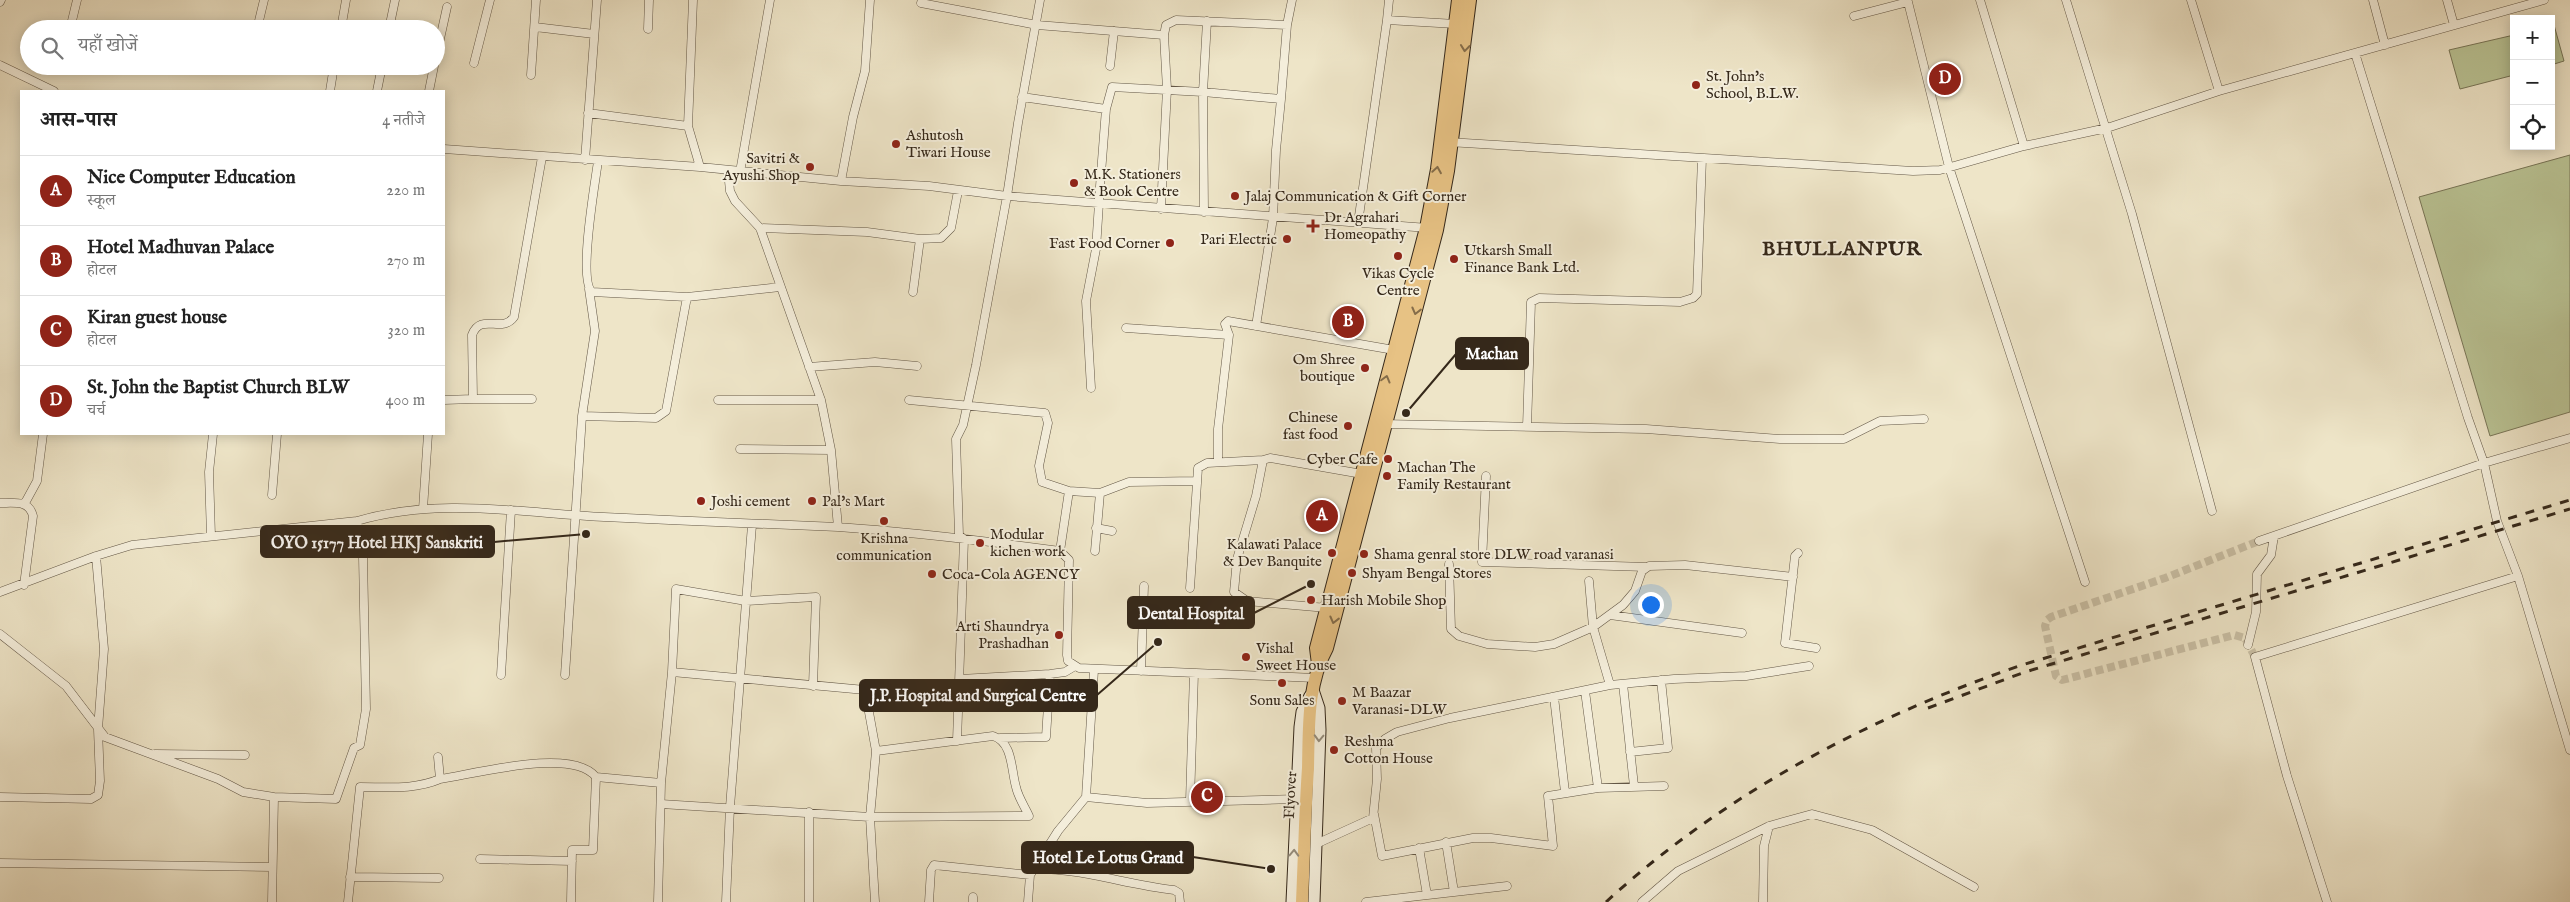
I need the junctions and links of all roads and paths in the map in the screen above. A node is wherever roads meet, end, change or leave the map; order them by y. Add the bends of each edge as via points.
1 (77, 0) edge
2 (264, 0) edge
3 (346, 0) edge
4 (394, 0) edge
5 (490, 0) edge
6 (536, 0) edge
7 (597, 0) edge
8 (649, 0) edge
9 (693, 0) edge
10 (770, 0) edge
11 (870, 0) edge
12 (1040, 0) edge
13 (1292, 0) edge
14 (1389, 0) edge
15 (1458, 0) edge
16 (1470, 0) edge
17 (1980, 0) edge
18 (2066, 0) edge
19 (2191, 0) edge
20 (2373, 0) edge
21 (2446, 0) edge
22 (2544, 0) edge
23 (921, 3) dead end
24 (447, 7) dead end
25 (1854, 16) dead end
26 (72, 20) edge
27 (259, 20) edge
28 (343, 20) edge
29 (391, 20) edge
30 (444, 20) edge
31 (1387, 20) junction
32 (1207, 22) junction
33 (1456, 24) junction
34 (1036, 25) junction
35 (1287, 25) junction
36 (2454, 25) junction
37 (535, 27) junction
38 (648, 29) dead end
39 (1114, 31) junction
40 (594, 34) junction
41 (1164, 35) junction
42 (2385, 45) junction
43 (2355, 53) junction
44 (474, 64) dead end
45 (0, 65) edge
46 (1110, 66) dead end
47 (20, 75) edge
48 (21, 75) edge
49 (333, 75) edge
50 (380, 75) edge
51 (432, 75) edge
52 (531, 75) dead end
53 (1168, 89) junction
54 (52, 90) edge
55 (330, 90) edge
56 (377, 90) edge
57 (429, 90) edge
58 (1203, 92) junction
59 (2219, 92) junction
60 (1022, 97) junction
61 (1282, 99) junction
62 (1106, 109) junction
63 (588, 112) junction
64 (688, 126) junction
65 (2107, 128) junction
66 (1446, 142) junction
67 (2024, 146) junction
68 (445, 149) edge
69 (542, 157) junction
70 (1702, 158) junction
71 (585, 160) junction
72 (598, 161) junction
73 (700, 167) junction
74 (1949, 167) junction
75 (728, 171) junction
76 (740, 172) junction
77 (841, 181) junction
78 (958, 190) junction
79 (1007, 196) junction
80 (1099, 201) junction
81 (1161, 209) junction
82 (1204, 212) junction
83 (1273, 218) junction
84 (1358, 223) junction
85 (760, 228) junction
86 (1431, 229) junction
87 (920, 239) junction
88 (780, 287) junction
89 (589, 289) junction
90 (913, 292) dead end
91 (687, 297) junction
92 (1256, 326) junction
93 (1126, 328) dead end
94 (1229, 335) junction
95 (1394, 350) junction
96 (916, 366) dead end
97 (809, 367) junction
98 (1091, 388) dead end
99 (473, 399) junction
100 (532, 399) dead end
101 (445, 400) edge
102 (718, 400) dead end
103 (821, 400) junction
104 (909, 400) dead end
105 (967, 406) junction
106 (582, 416) junction
107 (1924, 419) dead end
108 (1380, 424) junction
109 (1527, 427) junction
110 (43, 435) edge
111 (213, 435) edge
112 (277, 435) edge
113 (428, 435) edge
114 (2570, 438) edge
115 (740, 449) dead end
116 (831, 450) junction
117 (1263, 460) junction
118 (1218, 462) junction
119 (2484, 463) junction
120 (1362, 474) junction
121 (1486, 476) dead end
122 (1198, 481) junction
123 (1069, 491) junction
124 (1100, 493) junction
125 (272, 495) dead end
126 (0, 502) edge
127 (24, 503) junction
128 (423, 509) junction
129 (511, 510) junction
130 (2212, 511) dead end
131 (575, 516) junction
132 (357, 521) junction
133 (752, 525) junction
134 (838, 527) junction
135 (1096, 528) junction
136 (1112, 530) dead end
137 (211, 536) junction
138 (2274, 536) junction
139 (964, 539) junction
140 (2259, 541) tunnel mouth
141 (1060, 551) junction
142 (1095, 551) dead end
143 (1798, 553) dead end
144 (96, 556) junction
145 (1449, 564) dead end
146 (1647, 567) junction
147 (2518, 576) junction
148 (1793, 577) junction
149 (1589, 581) dead end
150 (2085, 582) dead end
151 (24, 585) junction
152 (1144, 586) dead end
153 (1190, 588) dead end
154 (0, 592) edge
155 (746, 601) junction
156 (1326, 608) junction
157 (1610, 615) junction
158 (1593, 627) junction
159 (1742, 633) dead end
160 (0, 634) edge
161 (2248, 644) dead end
162 (1816, 648) dead end
163 (1318, 664) junction
164 (1075, 666) junction
165 (1808, 666) dead end
166 (1094, 670) junction
167 (1141, 671) junction
168 (672, 672) junction
169 (1194, 673) junction
170 (1050, 674) junction
171 (501, 675) dead end
172 (565, 675) dead end
173 (960, 679) junction
174 (742, 680) junction
175 (1661, 680) junction
176 (1314, 684) junction
177 (1623, 684) junction
178 (1610, 685) junction
179 (813, 686) junction
180 (865, 690) junction
181 (960, 691) junction
182 (980, 691) dead end
183 (1585, 691) junction
184 (1554, 697) junction
185 (98, 728) junction
186 (1000, 738) junction
187 (957, 741) junction
188 (2570, 750) edge
189 (876, 751) junction
190 (1630, 752) junction
191 (149, 754) junction
192 (245, 755) dead end
193 (438, 757) dead end
194 (596, 777) junction
195 (440, 780) junction
196 (661, 783) junction
197 (1634, 786) junction
198 (1664, 786) dead end
199 (1598, 788) junction
200 (1565, 792) junction
201 (274, 796) junction
202 (0, 797) edge
203 (1086, 797) junction
204 (1297, 799) junction
205 (1190, 801) junction
206 (661, 804) junction
207 (730, 807) junction
208 (810, 812) junction
209 (1374, 814) junction
210 (870, 817) junction
211 (1769, 826) junction
212 (1446, 842) junction
213 (1316, 844) junction
214 (1419, 848) junction
215 (480, 859) dead end
216 (572, 861) junction
217 (0, 862) edge
218 (272, 867) junction
219 (1032, 872) junction
220 (350, 877) junction
221 (439, 878) dead end
222 (1507, 886) dead end
223 (1974, 887) dead end
224 (1454, 892) junction
225 (1427, 895) junction
226 (272, 902) edge
227 (348, 902) edge
228 (571, 902) edge
229 (658, 902) edge
230 (726, 902) edge
231 (809, 902) edge
232 (875, 902) edge
233 (929, 902) edge
234 (1028, 902) edge
235 (1180, 902) edge
236 (1292, 902) edge
237 (1302, 902) edge
238 (1314, 902) edge
239 (1366, 902) edge
240 (1642, 902) edge
241 (1763, 902) edge
242 (2327, 902) edge

1 - 26 street
2 - 27 street
3 - 28 street
4 - 29 street
5 - 44 street
6 - 37 street
7 - 40 street
8 - 38 street
9 - 64 street
10 - 76 street
11 - 77 street via 865,71
12 - 34 street
13 - 35 street
14 - 31 street
15 - 33 main road
16 -> 66 main road
17 - 67 street
18 - 65 street
19 - 59 street
20 - 42 street
21 - 36 street
22 - 36 street
23 - 34 street
24 - 30 street
25 - 74 street via 1908,2
31 - 33 street
31 - 84 street
32 - 35 street
32 - 41 street via 1170,22
32 - 58 street
33 - 66 main road
34 - 39 street
34 - 60 street
35 - 61 street
36 - 42 street
37 - 40 street
37 - 52 street
39 - 41 street
39 - 46 street
40 - 63 street
41 - 53 street
42 - 43 street
43 - 59 street
43 - 119 street
45 - 47 street
48 - 54 street
49 - 55 street
50 - 56 street
51 - 57 street
53 - 58 street
53 - 62 street via 1112,87
53 - 81 street
58 - 61 street
58 - 82 street
59 - 65 street
60 - 62 street
60 - 79 street
61 - 83 street
62 - 80 street
63 - 64 street
63 - 71 street
64 - 73 street
65 - 67 street
65 - 130 street
66 - 70 street
66 - 86 main road
67 - 74 street
68 - 69 street
69 - 71 street
69 - 99 street via 514,317 505,324 480,324 472,335
70 - 74 street via 1913,171
70 - 109 street via 1696,294 1680,302 1539,298 1531,302
71 - 72 street
72 - 73 street
72 - 89 street via 588,235 586,280
73 - 75 street
74 - 150 street
75 - 76 street
75 - 85 street via 730,191 735,201
76 - 77 street
77 - 78 street
78 - 79 street
78 - 87 street via 948,234 941,238
79 - 80 street
79 - 105 street
80 - 81 street
80 - 98 street via 1096,249 1086,301
81 - 82 street
82 - 83 street
83 - 84 street
83 - 92 street
84 - 86 street
85 - 87 street via 866,232
85 - 88 street
86 - 95 main road
86 -> 108 main road
87 - 90 street
88 - 91 street
88 - 97 street
89 - 91 street via 592,292
89 - 106 street via 595,331
91 - 106 street via 666,411 656,418
92 - 94 street via 1228,321 1225,324
92 - 95 street
93 - 94 street
94 - 118 street via 1218,429
108 -> 95 main road
96 - 97 street via 875,362
97 - 103 street
99 - 100 street
99 - 101 street
102 - 103 street
103 - 116 street
104 - 105 street
105 - 123 street via 1045,413 1048,423 1038,466 1042,482
105 - 139 street via 956,438 959,534
106 - 131 street
107 - 109 street via 1880,421 1844,438 1780,439 1646,429
108 - 109 street
108 - 120 main road
108 -> 163 main road via 1327,648
110 - 127 street via 37,481
111 - 137 street via 209,472
112 - 125 street
113 - 128 street
114 - 119 street
115 - 116 street
116 - 134 street
117 - 118 street
117 - 120 street via 1270,458
117 - 156 street via 1237,559 1234,592 1247,601
118 - 122 street via 1198,468
119 - 138 street
119 - 147 street via 2497,521
120 - 156 main road
121 - 146 street via 1482,562
122 - 124 street via 1129,482
122 - 153 street
123 - 124 street
123 - 141 street
124 - 135 street
126 - 127 street
127 - 151 street via 33,516
128 - 129 street
128 - 132 street
129 - 131 street
129 - 171 street
131 - 133 street
131 - 172 street
132 - 137 street
132 - 201 street via 363,556 366,709 360,745 354,748 336,799
133 - 134 street
133 - 155 street
134 - 139 street
135 - 136 street
135 - 142 street
137 - 144 street via 145,542
138 - 140 street
138 - 161 street via 2271,555 2257,574 2256,612
139 - 141 street
139 - 173 street
141 - 164 street via 1069,560 1067,655 1068,661
143 - 148 street
144 - 151 street
144 - 185 street via 104,650
145 - 158 street via 1451,629 1459,636 1487,644 1534,647 1554,644
146 - 148 street via 1685,565
146 - 157 street via 1642,571 1631,598
147 - 188 street
147 - 242 street via 2255,657 2287,776
148 - 162 street via 1785,643
149 - 158 street
151 - 154 street
152 - 167 street
155 - 168 street via 676,589
155 - 174 street
155 - 179 street via 816,597
156 - 163 main road via 1316,648
157 - 158 street
157 - 159 street
158 - 178 street
160 - 185 street via 66,686
163 - 176 main road, Flyover
164 - 166 street
164 - 170 street via 1065,672
165 - 175 street via 1746,676
166 - 167 street
166 - 203 street
167 - 169 street
168 - 174 street
168 - 196 street
169 - 176 street
169 - 205 street
170 - 173 street
170 - 186 street via 1046,736
173 - 181 street
174 - 179 street
174 - 207 street
175 - 177 street
175 - 190 street via 1668,748
176 - 204 street via 1302,712
176 -> 213 street via 1320,730
176 - 237 main road, Flyover
177 - 178 street
177 - 190 street
178 - 183 street
179 - 180 street
180 - 181 street
180 - 189 street
181 - 182 street
181 - 187 street
183 - 184 street
183 - 199 street
184 - 200 street
184 - 209 street via 1397,732 1376,748
185 - 191 street via 110,739
185 - 202 street via 98,795 91,799
186 - 187 street
186 - 210 street via 1006,747 1016,789 1029,816
187 - 189 street
189 - 210 street
190 - 197 street
191 - 192 street
191 - 201 street via 218,779 243,792
193 - 195 street
194 - 195 street via 582,766 559,763 514,765
194 - 196 street
194 - 216 street via 593,850 572,850
195 - 220 street via 415,787 360,787
196 - 206 street
197 - 198 street
197 - 199 street
199 - 200 street
200 - 212 street via 1548,796 1553,846 1491,838
201 - 218 street
203 - 205 street via 1146,803
203 - 219 street via 1058,831
204 - 205 street
236 -> 204 street
206 - 207 street
206 - 229 street
207 - 208 street
207 - 230 street
208 - 210 street
208 - 231 street
209 - 213 street via 1369,821
209 - 214 street via 1382,856
210 - 232 street
211 - 223 street via 1812,814 1872,830
211 - 240 street via 1678,871
211 - 241 street via 1764,846
212 - 214 street
212 - 224 street
213 - 238 street
214 - 225 street
215 - 216 street
216 - 228 street
217 - 218 street
218 - 226 street
219 - 233 street via 934,865
219 - 234 street
219 - 235 street via 1064,869 1133,885 1174,890 1179,893
220 - 221 street
220 - 227 street
222 - 224 street
224 - 225 street
225 - 239 street

